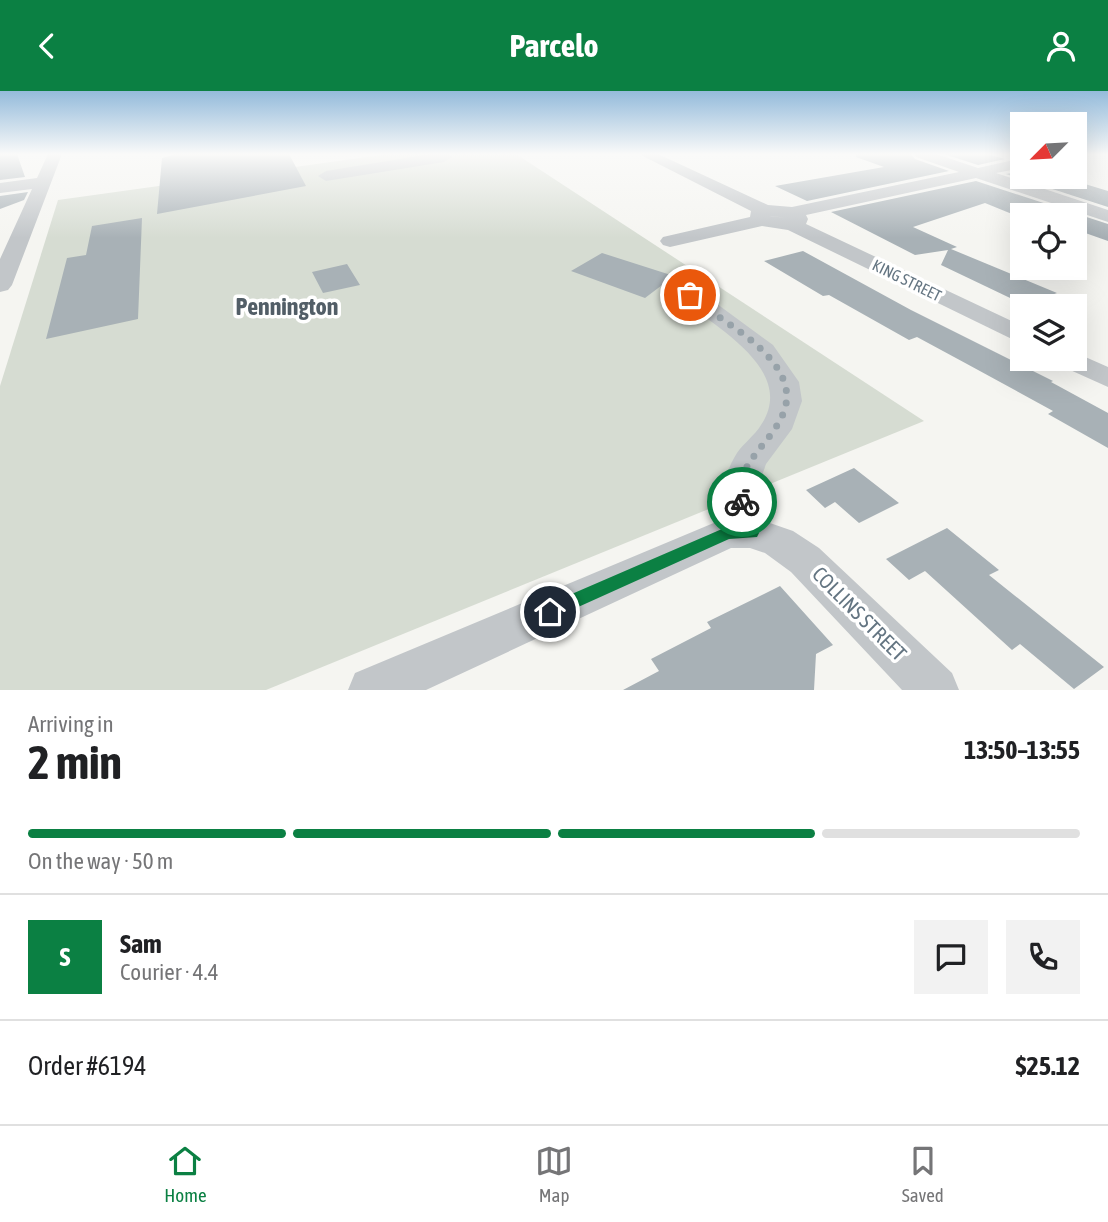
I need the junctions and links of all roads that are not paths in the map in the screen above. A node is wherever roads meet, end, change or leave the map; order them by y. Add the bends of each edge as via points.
1 (43, 182) joint
2 (700, 182) edge
3 (939, 182) edge
4 (1003, 182) edge
5 (0, 188) edge
6 (763, 215) junction
7 (1108, 216) edge
8 (791, 219) junction
9 (670, 241) dead end
10 (0, 285) edge
11 (690, 295) dead end
12 (1010, 330) edge
13 (1087, 368) edge
14 (1108, 378) edge
15 (765, 537) junction
16 (372, 690) edge
17 (935, 690) edge

1 - 5 street
1 - 10 street
2 - 6 street
3 - 8 street
4 - 7 street
6 - 8 street
6 - 9 street
8 - 12 street, KING STREET
11 - 15 street via 763,351 785,382 788,401 776,429 750,460 738,493
13 - 14 street
15 - 16 street via 727,533
15 - 17 street, COLLINS STREET via 805,560

